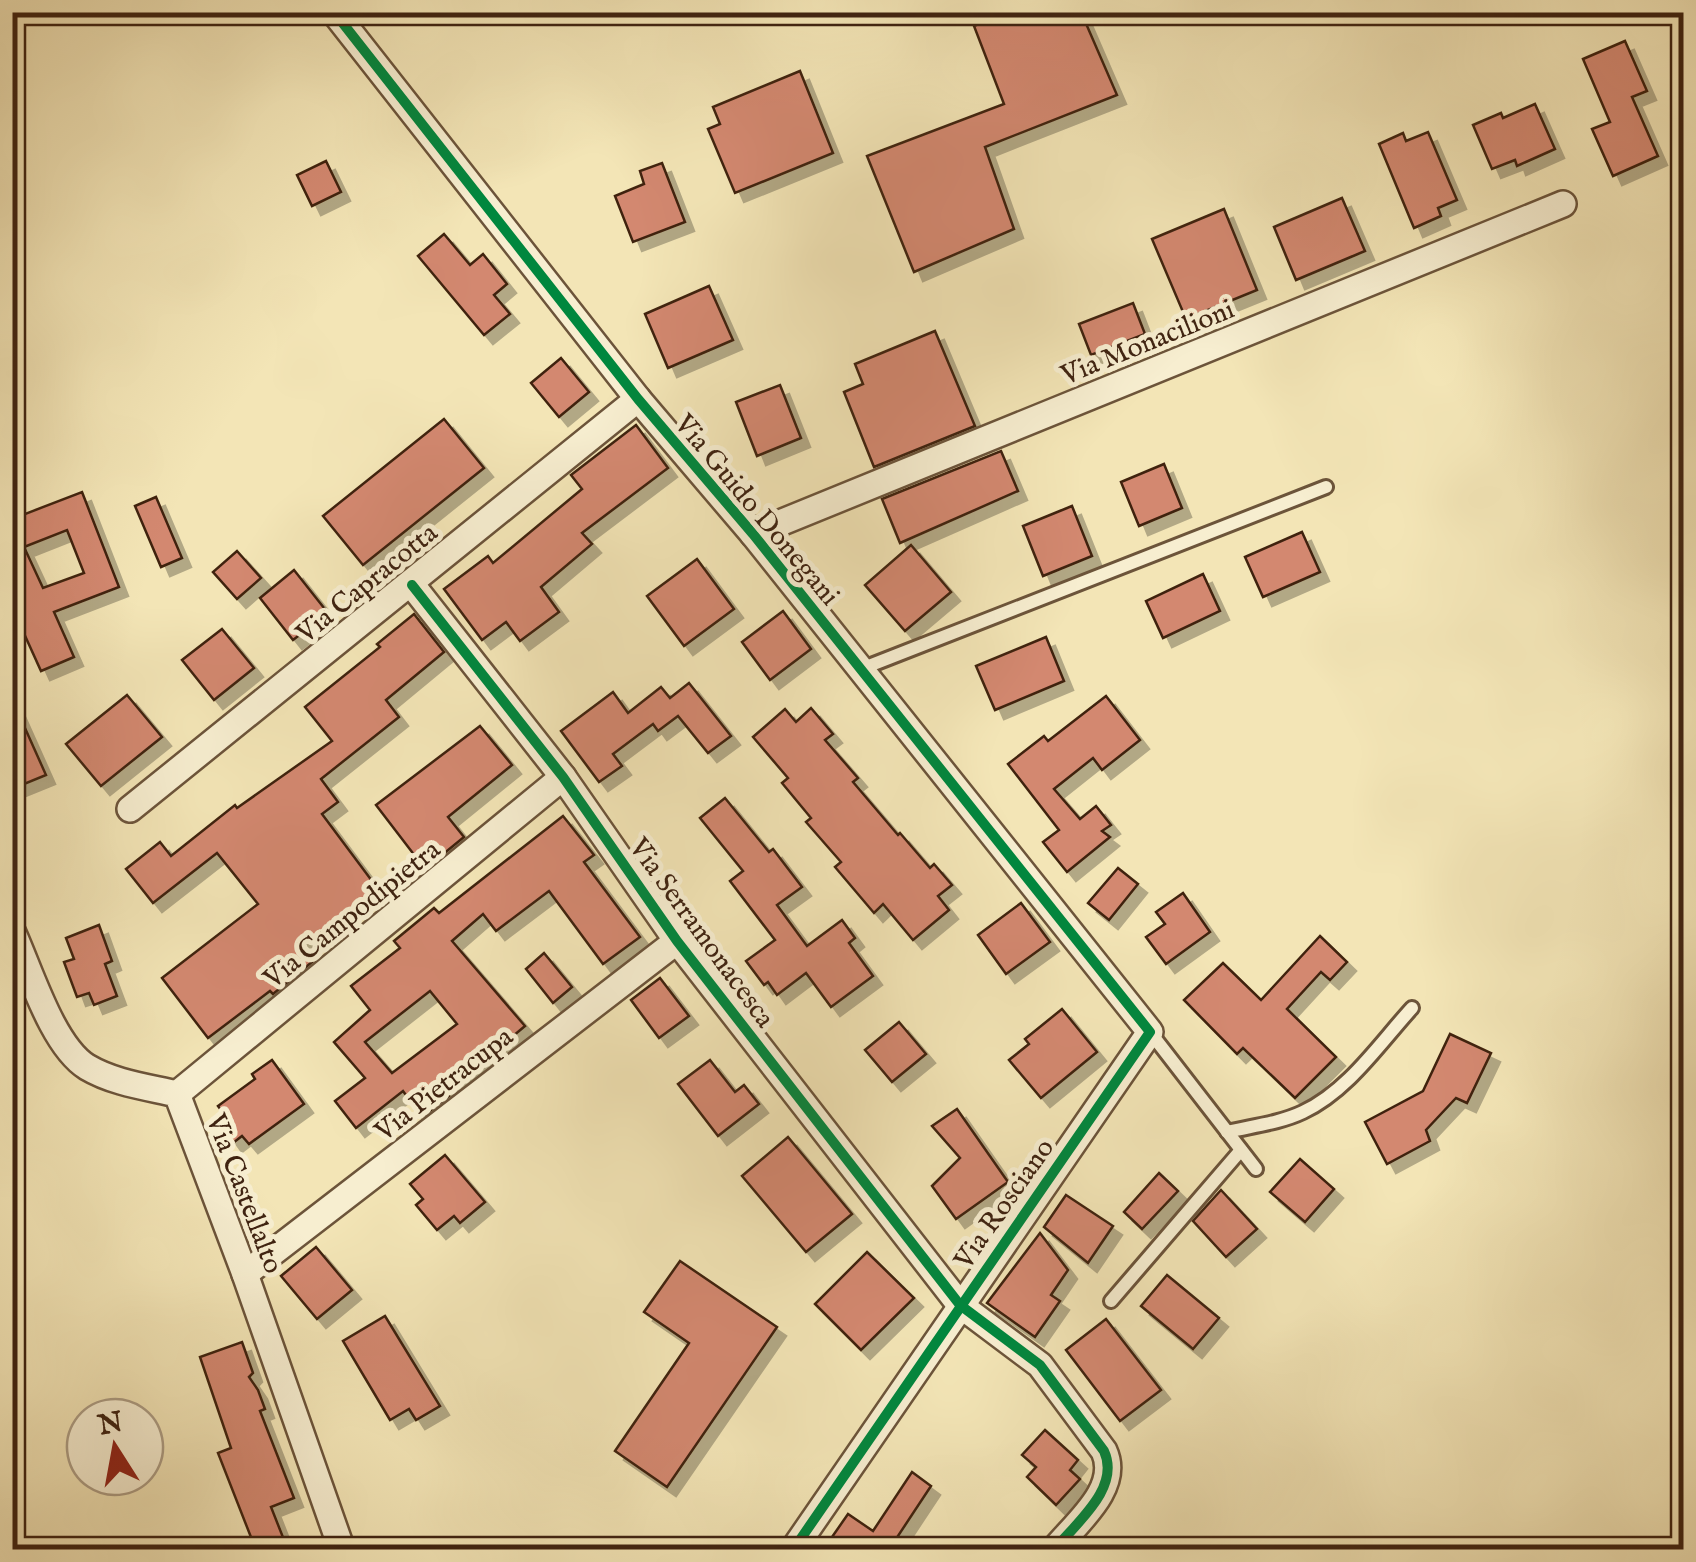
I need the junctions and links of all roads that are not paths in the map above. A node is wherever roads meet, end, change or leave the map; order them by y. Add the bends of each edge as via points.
1 (334, 12) edge
2 (1563, 204) dead end
3 (638, 399) junction
4 (1326, 487) dead end
5 (753, 534) junction
6 (412, 584) junction
7 (862, 670) junction
8 (563, 778) junction
9 (130, 809) dead end
10 (12, 932) edge
11 (677, 941) junction
12 (1412, 1008) dead end
13 (1150, 1032) junction
14 (177, 1094) junction
15 (1227, 1132) junction
16 (1240, 1150) junction
17 (1256, 1170) dead end
18 (245, 1274) junction
19 (1111, 1301) dead end
20 (960, 1305) junction
21 (342, 1550) edge
22 (793, 1550) edge
23 (1054, 1550) edge

1 - 3 street, Via Guido Donegani
2 - 5 street, Via Monacilioni
3 - 5 street, Via Guido Donegani
3 - 6 street, Via Capracotta
4 - 7 lane
5 - 7 street, Via Guido Donegani
6 - 8 street, Via Serramonacesca
6 - 9 street, Via Capracotta
7 - 13 street, Via Guido Donegani
8 - 11 street, Via Serramonacesca
8 - 14 street, Via Campodipietra
10 - 14 street, Via Castellalto via 76,1058 108,1077
11 - 18 street, Via Pietracupa
11 - 20 street, Via Serramonacesca
12 - 15 lane via 1323,1101 1281,1120
13 - 15 lane
13 - 20 street, Via Rosciano
14 - 18 street, Via Castellalto
15 - 16 lane
16 - 17 lane
16 - 19 lane
18 - 21 street, Via Castellalto
20 - 22 street, Via Rosciano
20 - 23 street, Via Serramonacesca via 1040,1364 1108,1461 1102,1491

